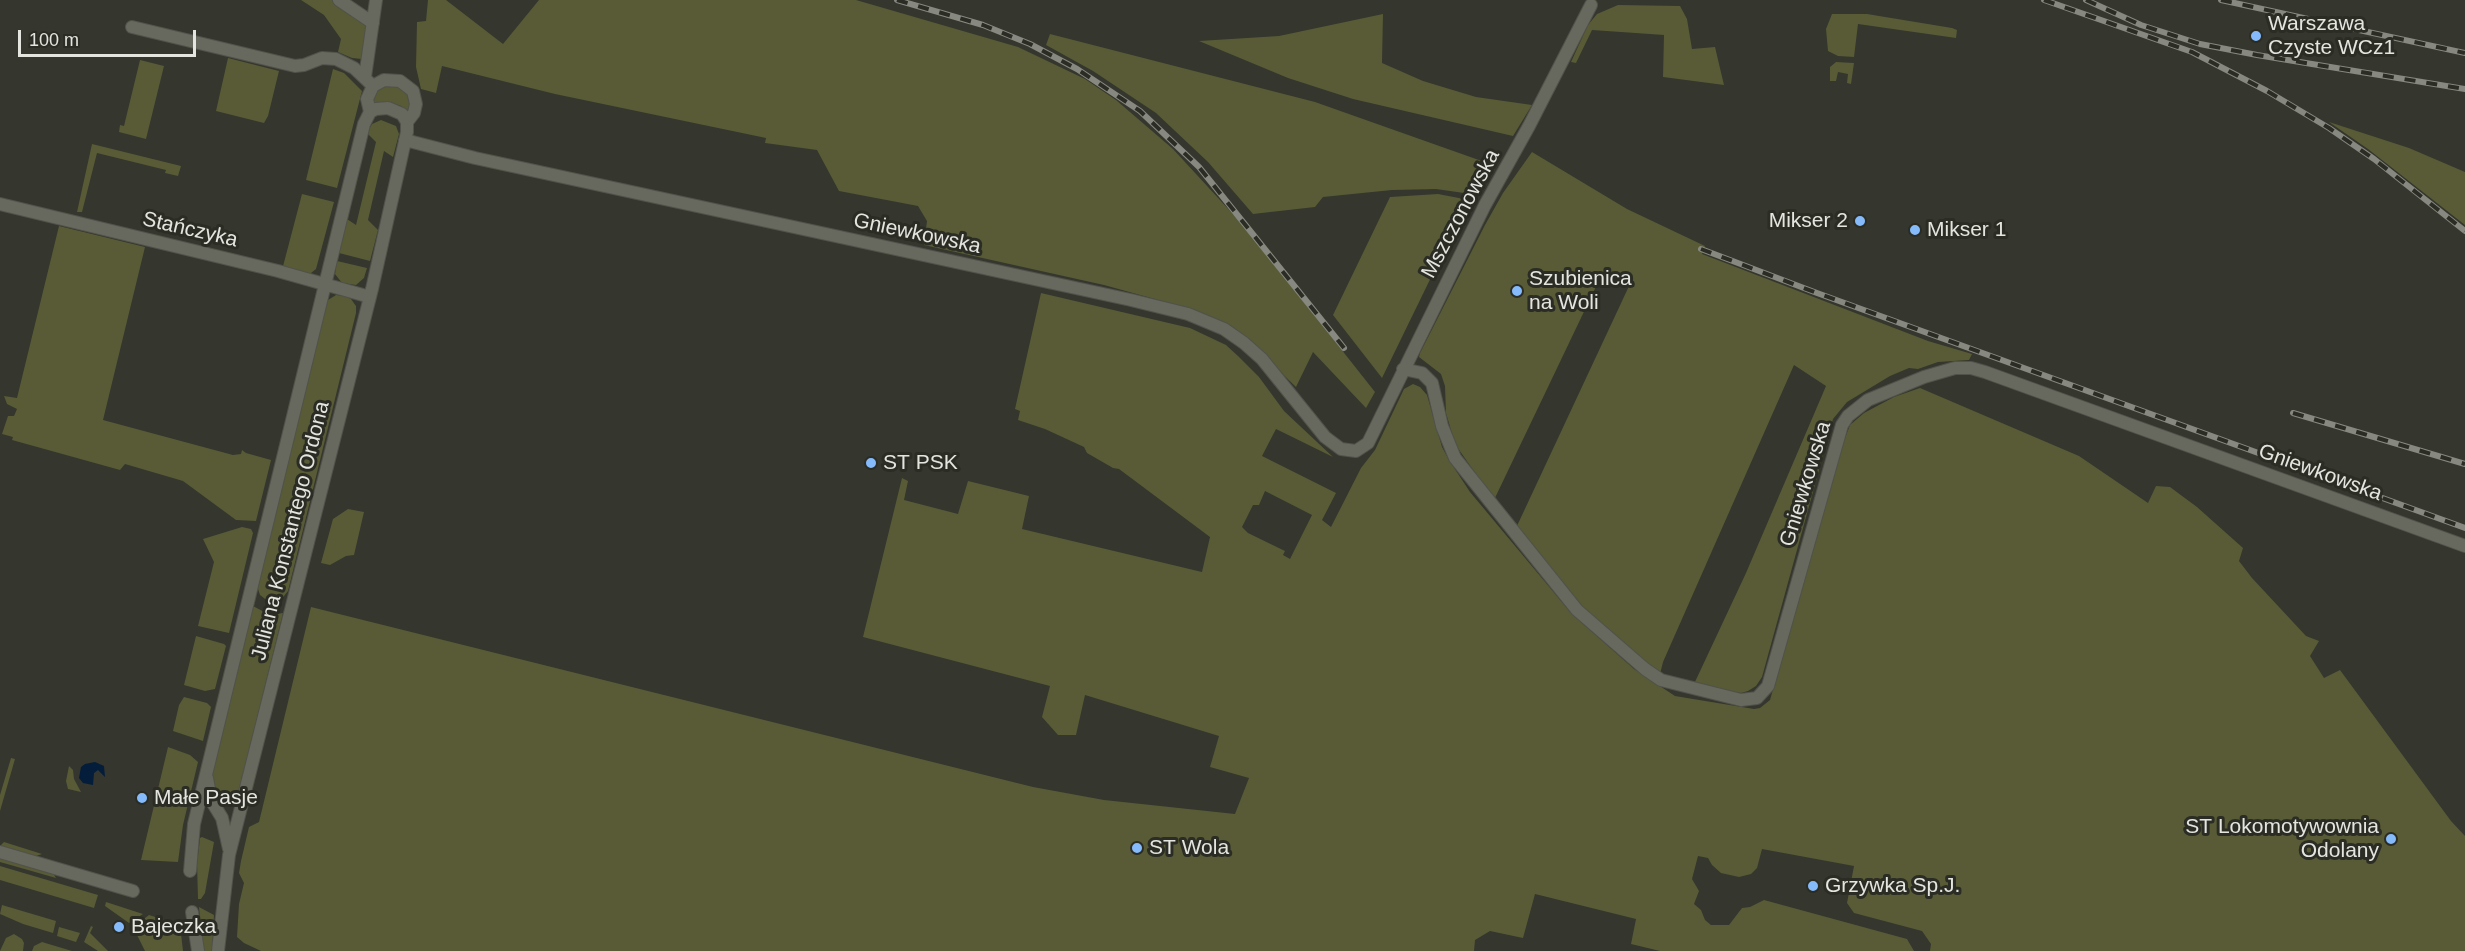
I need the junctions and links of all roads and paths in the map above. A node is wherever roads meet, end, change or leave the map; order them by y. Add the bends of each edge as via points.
1 (339, 0) edge
2 (376, 0) edge
3 (1591, 5) dead end
4 (373, 23) junction
5 (132, 27) dead end
6 (369, 82) junction
7 (370, 112) junction
8 (407, 122) junction
9 (405, 140) junction
10 (0, 204) edge
11 (326, 284) junction
12 (370, 297) junction
13 (1403, 369) junction
14 (1368, 443) joint
15 (2465, 546) edge
16 (206, 774) junction
17 (0, 852) edge
18 (229, 855) junction
19 (190, 870) dead end
20 (134, 891) dead end
21 (192, 912) dead end
22 (198, 951) edge
23 (218, 951) edge

1 - 4 street
2 - 4 street
3 - 13 street, Mszczonowska
4 - 6 street
5 - 6 street via 295,66 322,58 336,59
6 - 7 street, Juliana Konstantego Ordona
6 - 8 street, Juliana Konstantego Ordona via 394,80 413,91 416,104
7 - 8 street via 388,108 402,114
7 - 11 street, Juliana Konstantego Ordona
8 - 9 street, Juliana Konstantego Ordona
9 - 12 street, Juliana Konstantego Ordona
9 - 14 street, Gniewkowska via 1188,314 1216,325 1262,359 1334,444 1356,452
10 - 11 street, Stańczyka
11 - 12 street, Stańczyka
11 - 16 street, Juliana Konstantego Ordona
12 - 18 street, Juliana Konstantego Ordona
13 - 14 street, Mszczonowska
13 - 15 street, Gniewkowska via 1422,373 1432,383 1442,426 1455,458 1577,610 1661,680 1741,700 1757,698 1768,686 1837,439 1848,416 1868,400 1955,368 1985,372
16 - 18 street via 211,800 227,833
16 - 19 street, Juliana Konstantego Ordona via 194,824
17 - 20 street
18 - 23 street, Juliana Konstantego Ordona
21 - 22 street

